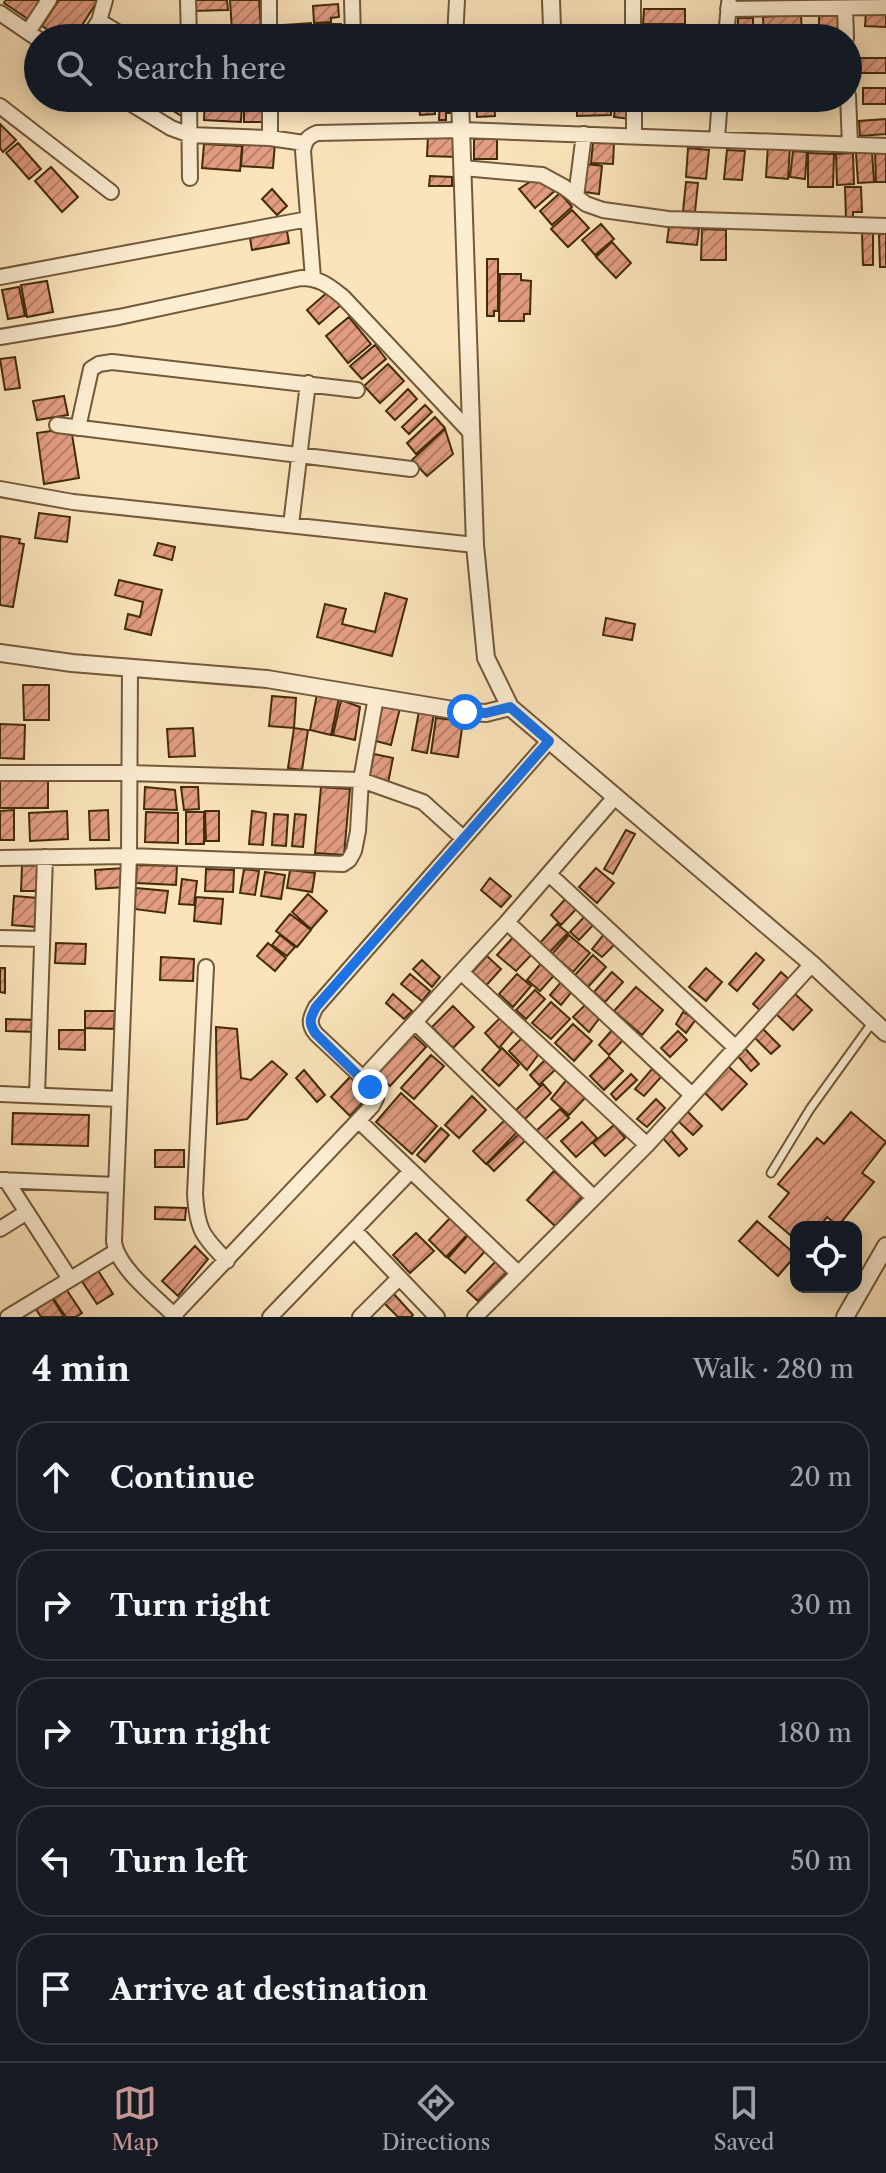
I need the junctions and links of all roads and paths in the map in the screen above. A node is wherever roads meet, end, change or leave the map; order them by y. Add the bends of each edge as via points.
1 (49, 0) edge
2 (105, 0) edge
3 (188, 0) edge
4 (269, 0) edge
5 (352, 0) edge
6 (457, 0) edge
7 (551, 0) edge
8 (633, 0) edge
9 (729, 5) edge
10 (886, 7) edge
11 (845, 8) junction
12 (0, 13) edge
13 (99, 21) junction
14 (38, 24) edge
15 (97, 24) edge
16 (104, 24) edge
17 (189, 24) edge
18 (269, 24) edge
19 (353, 24) edge
20 (456, 24) edge
21 (552, 24) edge
22 (633, 24) edge
23 (846, 24) edge
24 (24, 30) edge
25 (0, 106) edge
26 (145, 112) edge
27 (189, 112) edge
28 (270, 112) edge
29 (460, 112) edge
30 (634, 112) edge
31 (719, 112) edge
32 (849, 112) edge
33 (461, 130) junction
34 (584, 134) junction
35 (190, 135) junction
36 (634, 136) junction
37 (270, 138) junction
38 (717, 139) junction
39 (304, 143) junction
40 (850, 145) junction
41 (886, 146) edge
42 (463, 168) junction
43 (190, 178) dead end
44 (111, 192) dead end
45 (576, 197) junction
46 (308, 219) junction
47 (886, 226) edge
48 (0, 277) edge
49 (313, 278) junction
50 (0, 337) edge
51 (308, 383) junction
52 (357, 390) dead end
53 (57, 425) dead end
54 (78, 428) junction
55 (472, 434) junction
56 (300, 455) junction
57 (411, 469) dead end
58 (0, 489) edge
59 (291, 525) junction
60 (475, 545) junction
61 (0, 653) edge
62 (130, 667) junction
63 (376, 697) junction
64 (510, 707) junction
65 (549, 741) junction
66 (0, 773) edge
67 (129, 773) junction
68 (361, 780) junction
69 (615, 797) junction
70 (463, 838) junction
71 (129, 856) junction
72 (45, 857) junction
73 (0, 858) edge
74 (549, 874) junction
75 (507, 922) junction
76 (0, 938) edge
77 (42, 939) junction
78 (812, 964) junction
79 (206, 967) dead end
80 (461, 972) junction
81 (415, 1022) junction
82 (880, 1027) edge
83 (736, 1048) junction
84 (365, 1080) junction
85 (0, 1094) edge
86 (37, 1095) junction
87 (692, 1095) junction
88 (119, 1099) junction
89 (359, 1121) junction
90 (647, 1145) junction
91 (410, 1172) junction
92 (771, 1173) dead end
93 (3, 1180) edge
94 (115, 1185) junction
95 (593, 1197) junction
96 (27, 1212) junction
97 (0, 1229) edge
98 (354, 1230) junction
99 (886, 1246) edge
100 (115, 1252) junction
101 (227, 1261) junction
102 (518, 1273) junction
103 (399, 1278) junction
104 (70, 1279) junction
105 (8, 1317) edge
106 (174, 1317) edge
107 (270, 1317) edge
108 (360, 1317) edge
109 (437, 1317) edge
110 (475, 1317) edge
111 (845, 1317) edge

1 - 14 street
2 - 13 street
3 - 17 street
4 - 18 street
5 - 19 street
6 - 20 street
7 - 21 street
8 - 22 street
9 - 11 street
10 - 11 street
11 - 23 street
12 - 24 street
13 - 15 street
13 - 16 street
25 - 44 street
26 - 35 street
27 - 35 street
28 - 37 street
29 - 33 street
30 - 36 street
31 - 38 street
32 - 40 street
33 - 34 street
33 - 39 street via 317,133
33 - 42 street
34 - 36 street
34 - 45 street
35 - 37 street
35 - 43 street
36 - 38 street
37 - 39 street
38 - 40 street
39 - 46 street
40 - 41 street
42 - 45 street via 542,175
42 - 55 street
45 - 47 street via 603,210 668,219
46 - 48 street
46 - 49 street
49 - 50 street
49 - 55 street via 343,297
51 - 52 street
51 - 54 street via 99,364 88,376
51 - 56 street
53 - 54 street
54 - 56 street
55 - 60 street
56 - 57 street
56 - 59 street
58 - 59 street
59 - 60 street
60 - 64 street via 486,658
61 - 62 street
62 - 63 street via 267,679
62 - 67 street
63 - 64 street via 465,712
63 - 68 street
64 - 65 street
65 - 69 street
65 - 70 street
66 - 67 street
67 - 68 street
67 - 71 street
68 - 70 street via 423,802
68 - 71 street via 354,851 343,864
69 - 74 street
69 - 78 street
70 - 84 street via 310,1017 316,1034
71 - 72 street
71 - 88 street
72 - 73 street
72 - 77 street
74 - 75 street
74 - 83 street
75 - 80 street
75 - 87 street
76 - 77 street
77 - 86 street
78 - 82 street
78 - 83 street
79 - 101 street via 195,1194 197,1221
80 - 81 street
80 - 90 street
81 - 84 street
81 - 95 street
82 - 92 lane via 810,1109
83 - 87 street
84 - 89 street via 376,1098
85 - 86 street
86 - 88 street
87 - 90 street
88 - 94 street
89 - 91 street
89 - 101 street
90 - 95 street
91 - 98 street
91 - 102 street
93 - 94 street
93 - 96 street
94 - 100 street
95 - 102 street
96 - 97 street
96 - 104 street
98 - 103 street
98 - 107 street
99 - 111 street
100 - 104 street
100 - 106 street
101 - 106 street
102 - 110 street
103 - 108 street
103 - 109 street
104 - 105 street

